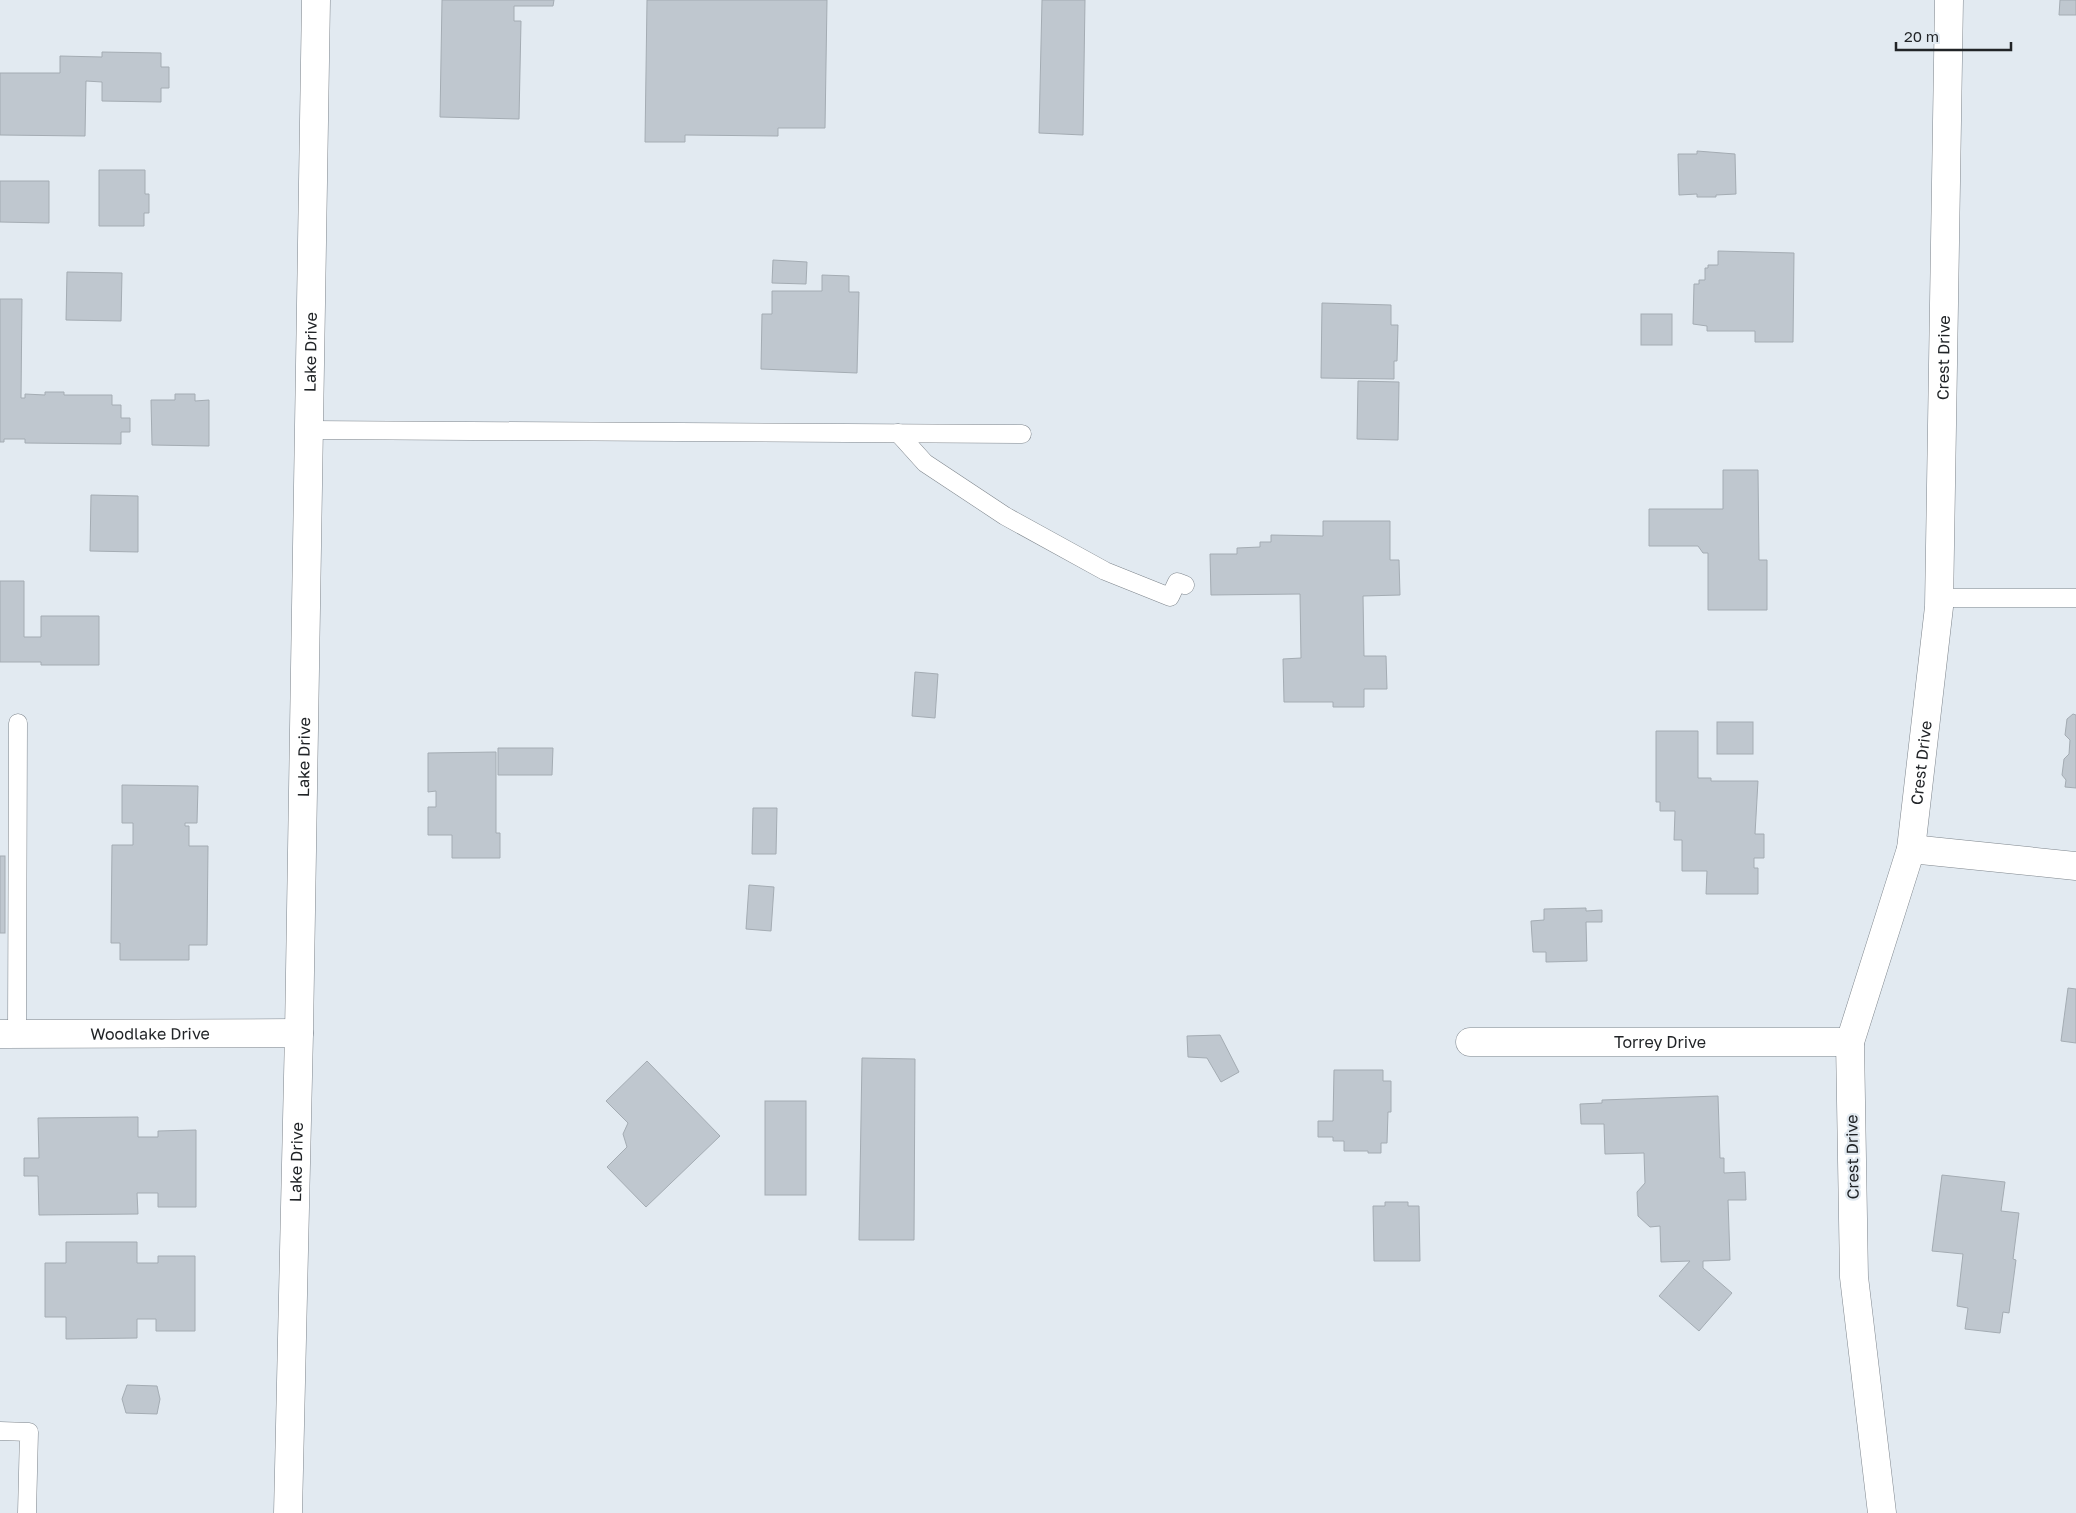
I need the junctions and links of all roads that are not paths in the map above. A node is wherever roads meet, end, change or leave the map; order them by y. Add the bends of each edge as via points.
1 (316, 0) edge
2 (1949, 0) edge
3 (309, 430) junction
4 (898, 433) junction
5 (1022, 434) dead end
6 (1185, 585) dead end
7 (1940, 598) junction
8 (2076, 598) edge
9 (18, 723) dead end
10 (1911, 849) junction
11 (2076, 866) edge
12 (299, 1033) junction
13 (8, 1034) edge
14 (1470, 1042) dead end
15 (1850, 1042) junction
16 (0, 1432) edge
17 (27, 1513) edge
18 (288, 1513) edge
19 (1882, 1513) edge

1 - 3 street, Lake Drive
2 - 7 street, Crest Drive
3 - 4 lane
3 - 12 street, Lake Drive
4 - 5 lane
4 - 6 lane via 924,463 1005,516 1105,571 1170,597 1177,582
7 - 8 lane
7 - 10 street, Crest Drive
9 - 13 lane
10 - 11 street
10 - 15 street, Crest Drive
12 - 13 street, Woodlake Drive
12 - 18 street, Lake Drive
14 - 15 street, Torrey Drive
15 - 19 street, Crest Drive via 1854,1277
16 - 17 lane via 29,1432

